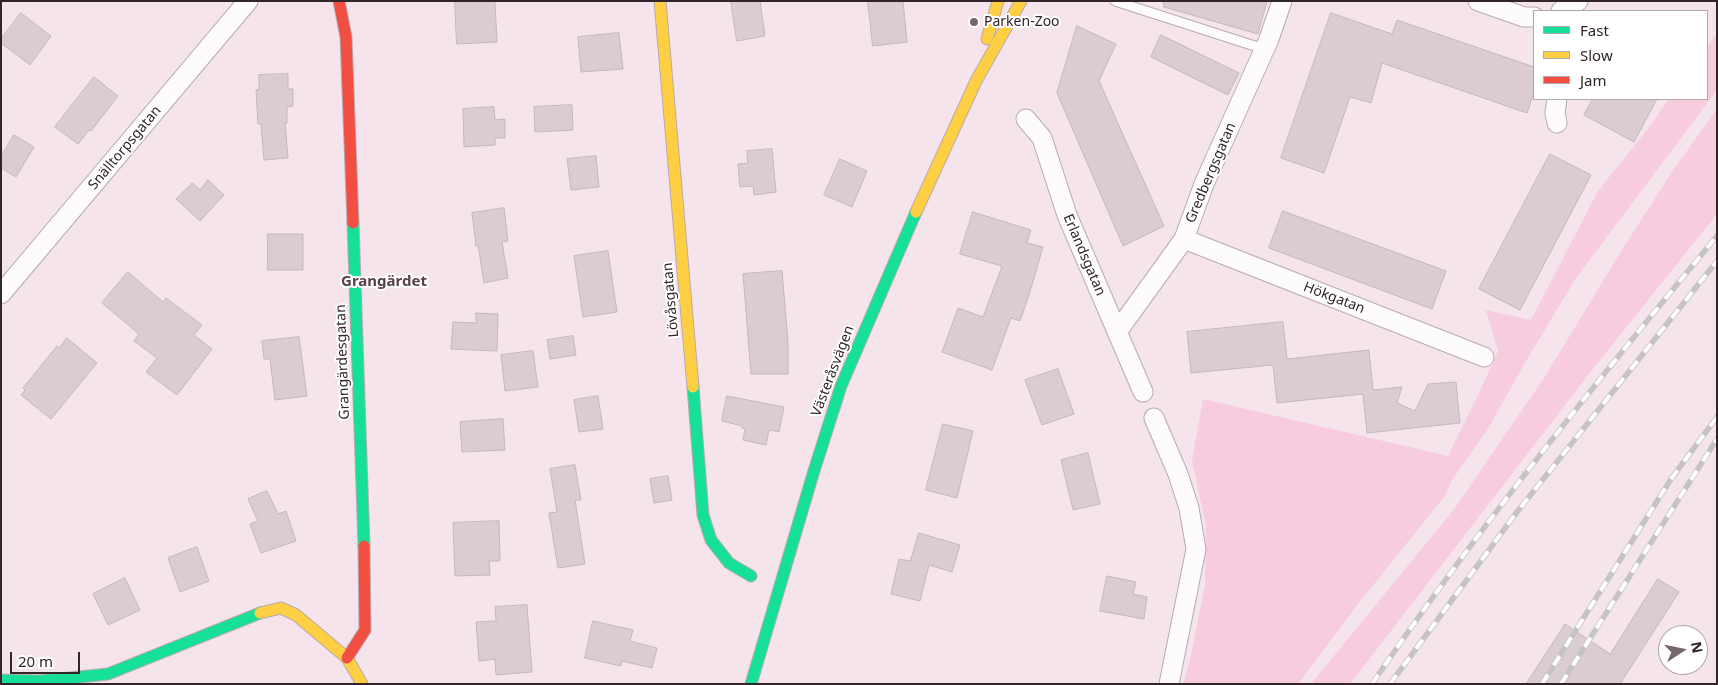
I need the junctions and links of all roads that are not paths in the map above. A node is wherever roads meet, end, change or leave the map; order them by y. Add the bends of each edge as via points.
1 (248, 1) edge
2 (339, 1) edge
3 (660, 1) edge
4 (998, 1) edge
5 (1021, 1) edge
6 (1115, 1) edge
7 (1282, 1) edge
8 (1478, 1) edge
9 (1578, 1) edge
10 (1563, 10) edge
11 (1533, 17) edge
12 (1264, 49) junction
13 (976, 81) junction
14 (1557, 100) edge
15 (1026, 119) dead end
16 (1557, 123) dead end
17 (1184, 238) junction
18 (1, 294) edge
19 (1117, 332) junction
20 (1484, 357) dead end
21 (1142, 392) dead end
22 (1154, 418) dead end
23 (751, 576) dead end
24 (347, 658) junction
25 (1, 680) edge
26 (362, 684) edge
27 (752, 684) edge
28 (1169, 684) edge

1 - 18 street, Snälltorpsgatan
2 - 24 street, Grangärdesgatan via 346,37 365,589 365,630
3 - 23 street, Lövåsgatan via 703,515 710,540 730,563
4 - 13 street, Västeråsvägen
5 - 13 street, Västeråsvägen
6 - 12 lane
7 - 12 street, Gredbergsgatan
8 - 11 street via 1524,17
9 - 10 street
12 - 17 street, Gredbergsgatan via 1204,184
13 - 27 street, Västeråsvägen via 841,386
14 - 16 street
15 - 19 street, Erlandsgatan via 1042,138 1067,215
17 - 19 street, Gredbergsgatan
17 - 20 street, Hökgatan
19 - 21 street, Erlandsgatan
22 - 28 street via 1189,508 1196,549
24 - 25 street via 296,615 281,608 254,614 108,674 40,681
24 - 26 street

